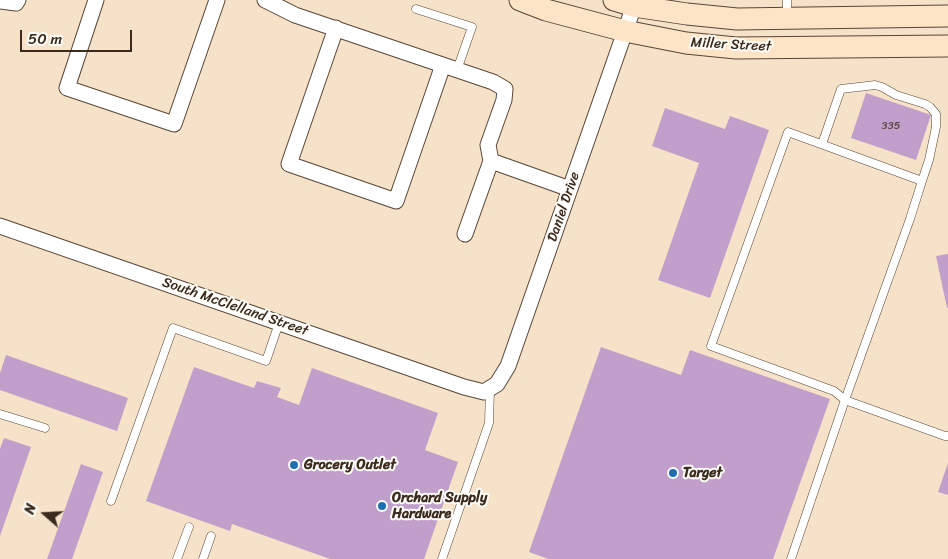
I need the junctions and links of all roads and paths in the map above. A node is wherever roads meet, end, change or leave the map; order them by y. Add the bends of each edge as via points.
1 (18, 0) edge
2 (96, 0) edge
3 (217, 0) edge
4 (266, 0) edge
5 (520, 0) edge
6 (0, 2) edge
7 (628, 2) edge
8 (787, 9) edge
9 (416, 10) dead end
10 (948, 16) edge
11 (336, 28) junction
12 (625, 31) junction
13 (948, 46) edge
14 (450, 68) junction
15 (822, 144) junction
16 (491, 161) junction
17 (922, 181) junction
18 (570, 189) junction
19 (0, 226) edge
20 (465, 234) dead end
21 (279, 323) junction
22 (490, 388) junction
23 (846, 400) junction
24 (0, 414) edge
25 (45, 428) dead end
26 (948, 436) edge
27 (111, 501) dead end
28 (188, 527) dead end
29 (212, 536) dead end
30 (177, 559) edge
31 (204, 559) edge
32 (442, 559) edge
33 (791, 559) edge

1 - 6 street via 16,3
2 - 3 street via 67,88 174,124
4 - 11 street
5 - 12 street, Miller Street
7 - 8 street, Miller Street via 687,14 737,19
7 - 12 street, Daniel Drive
8 - 10 street, Miller Street
9 - 14 lane via 472,27
11 - 14 street
11 - 14 street via 288,164 396,201
12 - 13 street, Miller Street via 686,43 736,48
12 - 18 street, Daniel Drive
14 - 16 street via 505,89 488,146
15 - 17 lane
15 - 17 lane via 841,89 882,87 925,104 936,114 936,127
15 - 23 lane via 788,132 711,346 834,392
16 - 18 street
16 - 20 street
17 - 23 lane
18 - 22 street, Daniel Drive via 508,366 497,384
19 - 21 street, South McClelland Street
21 - 22 street, South McClelland Street via 464,387 484,392
21 - 27 lane via 266,362 173,328
22 - 32 lane via 489,423
23 - 26 lane
23 - 33 lane
24 - 25 lane
28 - 30 lane
29 - 31 lane

